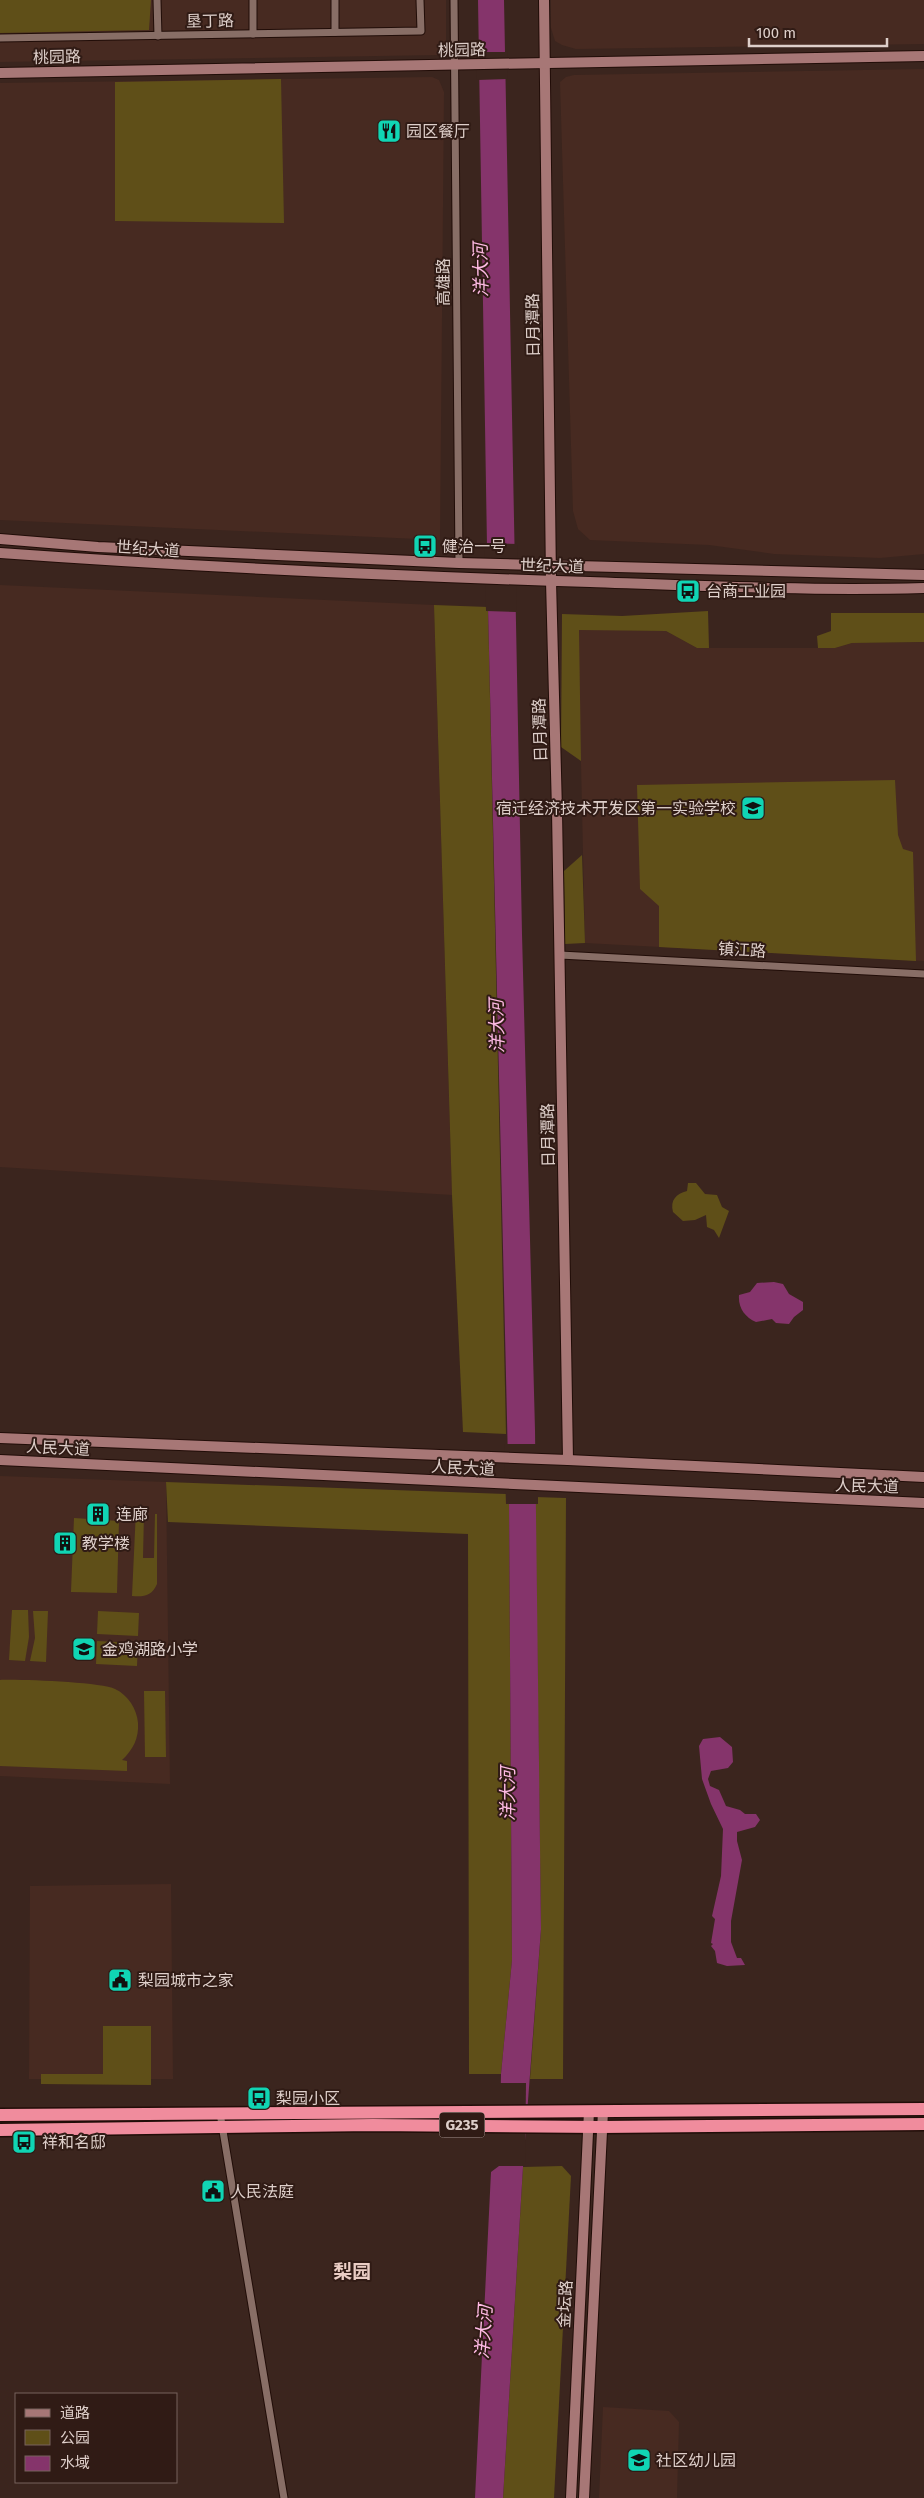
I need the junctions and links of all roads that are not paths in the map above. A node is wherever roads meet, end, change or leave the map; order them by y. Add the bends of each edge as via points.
1 (157, 0) edge
2 (253, 0) edge
3 (335, 0) edge
4 (420, 0) edge
5 (454, 0) edge
6 (544, 0) edge
7 (335, 32) junction
8 (253, 34) junction
9 (158, 36) junction
10 (0, 38) edge
11 (924, 56) edge
12 (545, 64) junction
13 (455, 66) junction
14 (0, 73) edge
15 (0, 539) edge
16 (0, 553) edge
17 (460, 563) junction
18 (551, 565) junction
19 (924, 575) edge
20 (551, 581) junction
21 (924, 588) edge
22 (560, 955) junction
23 (924, 974) edge
24 (0, 1438) edge
25 (0, 1460) edge
26 (568, 1460) junction
27 (924, 1477) edge
28 (924, 1503) edge
29 (924, 2109) edge
30 (589, 2111) junction
31 (603, 2111) junction
32 (220, 2114) junction
33 (0, 2115) edge
34 (924, 2124) edge
35 (588, 2126) junction
36 (601, 2126) junction
37 (223, 2128) junction
38 (0, 2130) edge
39 (284, 2498) edge
40 (571, 2498) edge
41 (584, 2498) edge

1 - 9 street
2 - 8 street
3 - 7 street
4 - 7 street, 垦丁路 via 421,31
5 - 13 street, 高雄路
6 - 12 street, 日月潭路
7 - 8 street, 垦丁路
8 - 9 street, 垦丁路
9 - 10 street, 垦丁路
11 - 12 street, 桃园路
12 - 13 street, 桃园路
12 - 18 street, 日月潭路
13 - 14 street, 桃园路
13 - 17 street, 高雄路
15 - 17 street, 世纪大道
16 - 20 street, 世纪大道 via 191,567
17 - 18 street, 世纪大道
18 - 19 street, 世纪大道
18 - 20 street, 日月潭路
20 - 21 street, 世纪大道 via 849,590
20 - 22 street, 日月潭路
22 - 23 street, 镇江路
22 - 26 street, 日月潭路
24 - 26 street, 人民大道
25 - 28 street, 人民大道
26 - 27 street, 人民大道
29 - 31 highway, G235
30 - 31 highway, G235
30 - 32 highway, G235
30 - 35 street, 金坛路
31 - 36 street, 金坛路
32 - 33 highway, G235
32 - 37 street
34 - 36 highway, G235
35 - 36 highway, G235
35 - 37 highway, G235
35 - 40 street, 金坛路
36 - 41 street, 金坛路
37 - 38 highway, G235
37 - 39 street

